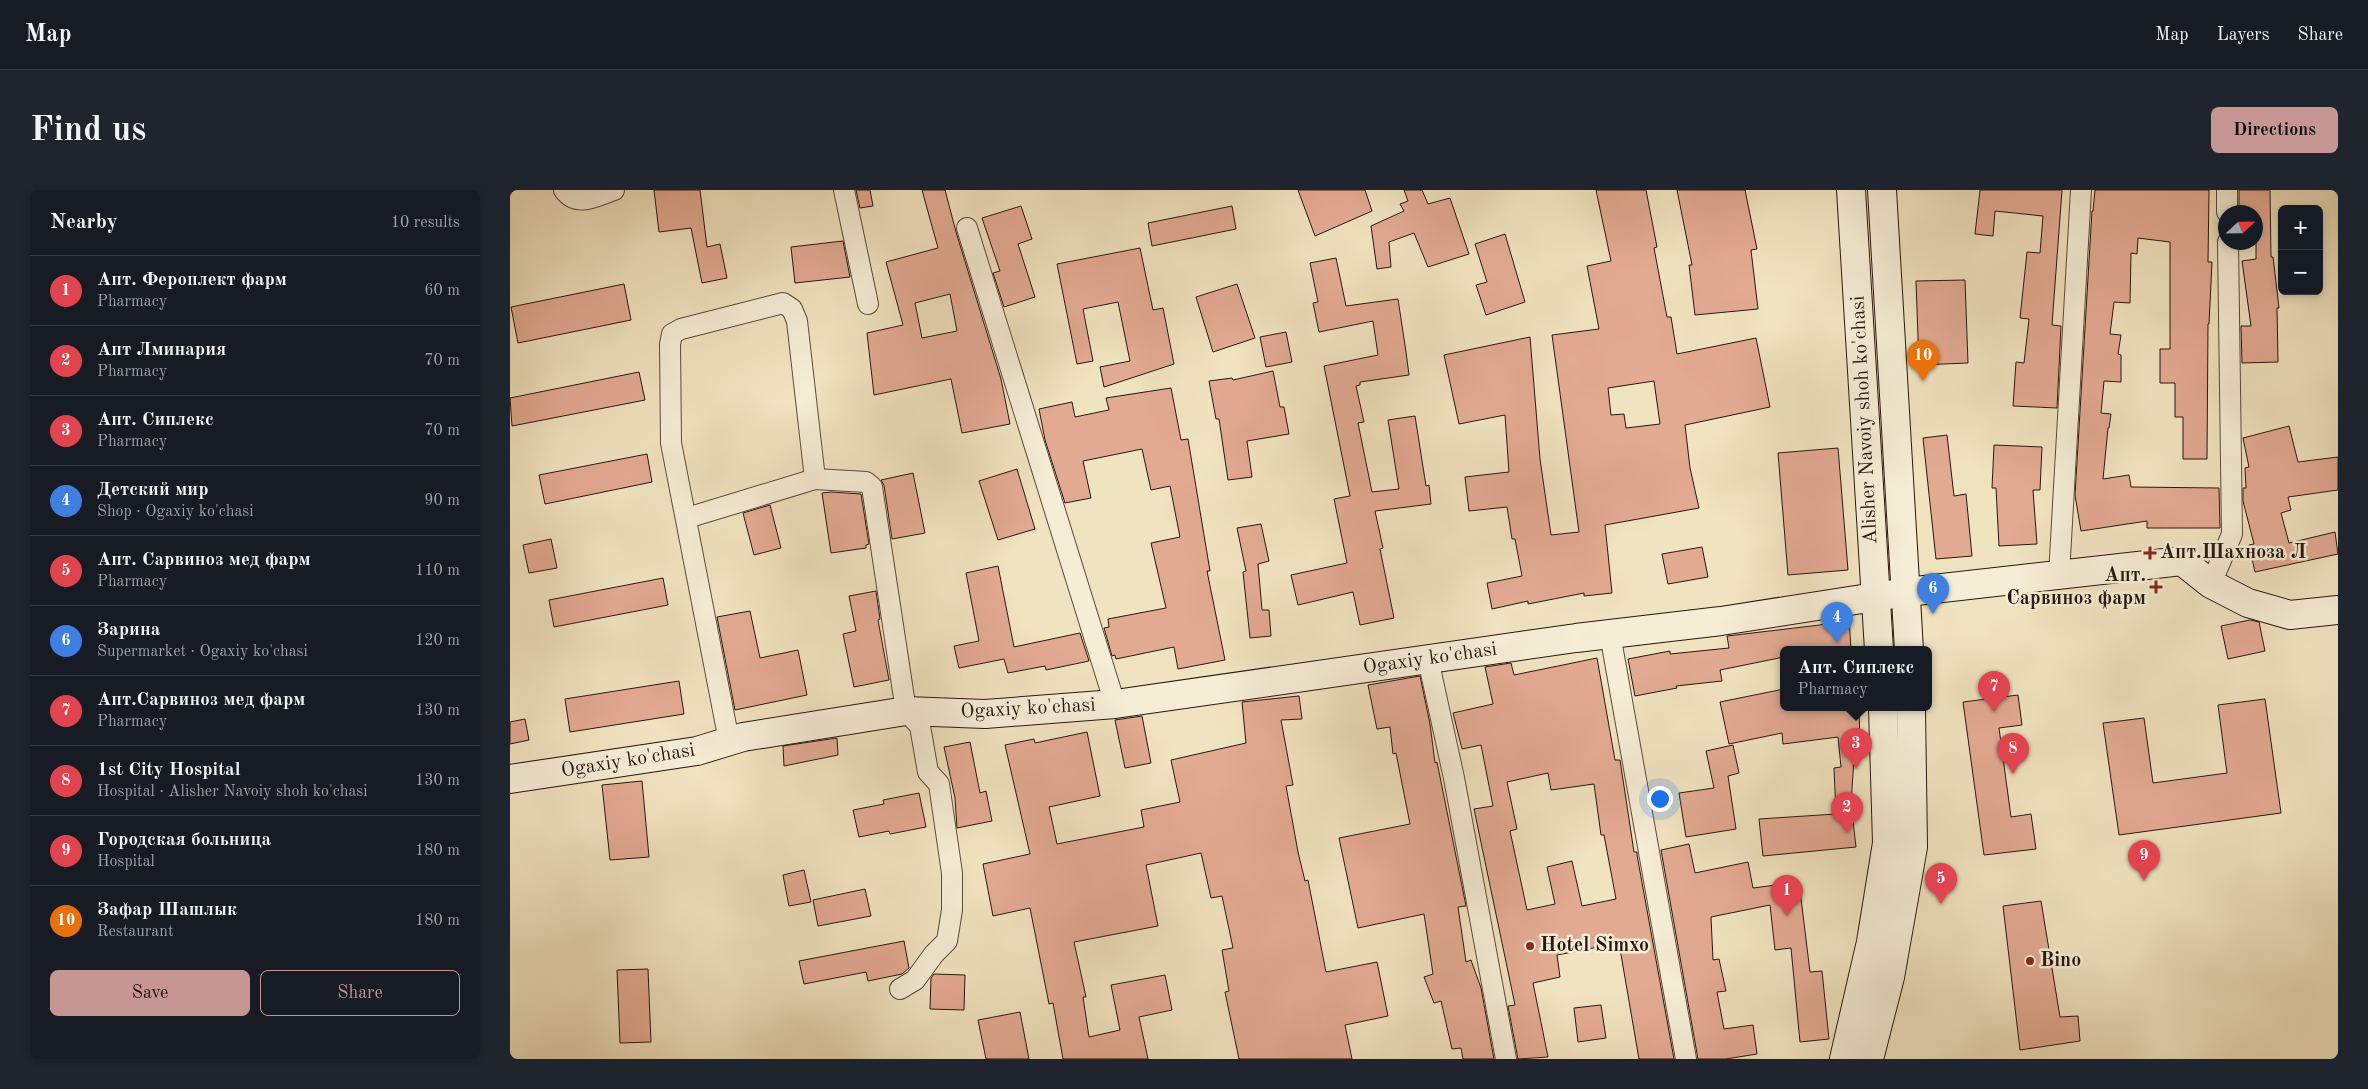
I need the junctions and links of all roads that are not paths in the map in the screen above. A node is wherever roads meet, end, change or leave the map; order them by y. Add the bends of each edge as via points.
1 (564, 190) edge
2 (614, 190) edge
3 (844, 190) edge
4 (1851, 190) edge
5 (1882, 190) edge
6 (2081, 190) edge
7 (2227, 190) edge
8 (2227, 205) edge
9 (967, 228) dead end
10 (2228, 250) edge
11 (868, 304) dead end
12 (816, 479) junction
13 (687, 518) junction
14 (2059, 575) junction
15 (2210, 584) junction
16 (1907, 592) junction
17 (1875, 596) junction
18 (2338, 610) edge
19 (1610, 634) junction
20 (1879, 646) edge
21 (1909, 646) edge
22 (1428, 659) junction
23 (1115, 704) junction
24 (906, 711) junction
25 (1883, 711) edge
26 (1911, 711) edge
27 (729, 742) junction
28 (510, 779) edge
29 (900, 989) dead end
30 (1506, 1059) edge
31 (1686, 1059) edge
32 (1844, 1059) edge
33 (1869, 1059) edge

1 - 2 street via 573,199 582,201
3 - 11 street
4 - 17 street, Alisher Navoiy shoh ko'chasi
5 - 16 street, Alisher Navoiy shoh ko'chasi
6 - 14 street
7 - 8 street
9 - 23 street
10 - 15 street via 2232,534
12 - 13 street
12 - 13 street via 797,321 792,309 783,303 681,329 672,334 670,344 671,443
12 - 24 street via 866,482 872,487
13 - 27 street
14 - 15 street, Ogaxiy ko'chasi via 2182,561
14 - 16 street, Ogaxiy ko'chasi
15 - 18 street, Ogaxiy ko'chasi via 2248,603 2290,615
16 - 17 street, Ogaxiy ko'chasi
16 - 21 street, Alisher Navoiy shoh ko'chasi
17 - 19 street, Ogaxiy ko'chasi via 1721,621
17 - 20 street, Alisher Navoiy shoh ko'chasi
19 - 22 street, Ogaxiy ko'chasi
19 - 31 street
22 - 23 street, Ogaxiy ko'chasi
22 - 30 street via 1454,778
23 - 24 street, Ogaxiy ko'chasi via 985,714
24 - 27 street, Ogaxiy ko'chasi via 743,737
24 - 29 street via 920,726 928,772 938,784 952,873 952,910 947,941 915,980
25 - 32 street via 1887,842 1871,942
26 - 33 street via 1912,847 1890,977
27 - 28 street, Ogaxiy ko'chasi via 697,751

